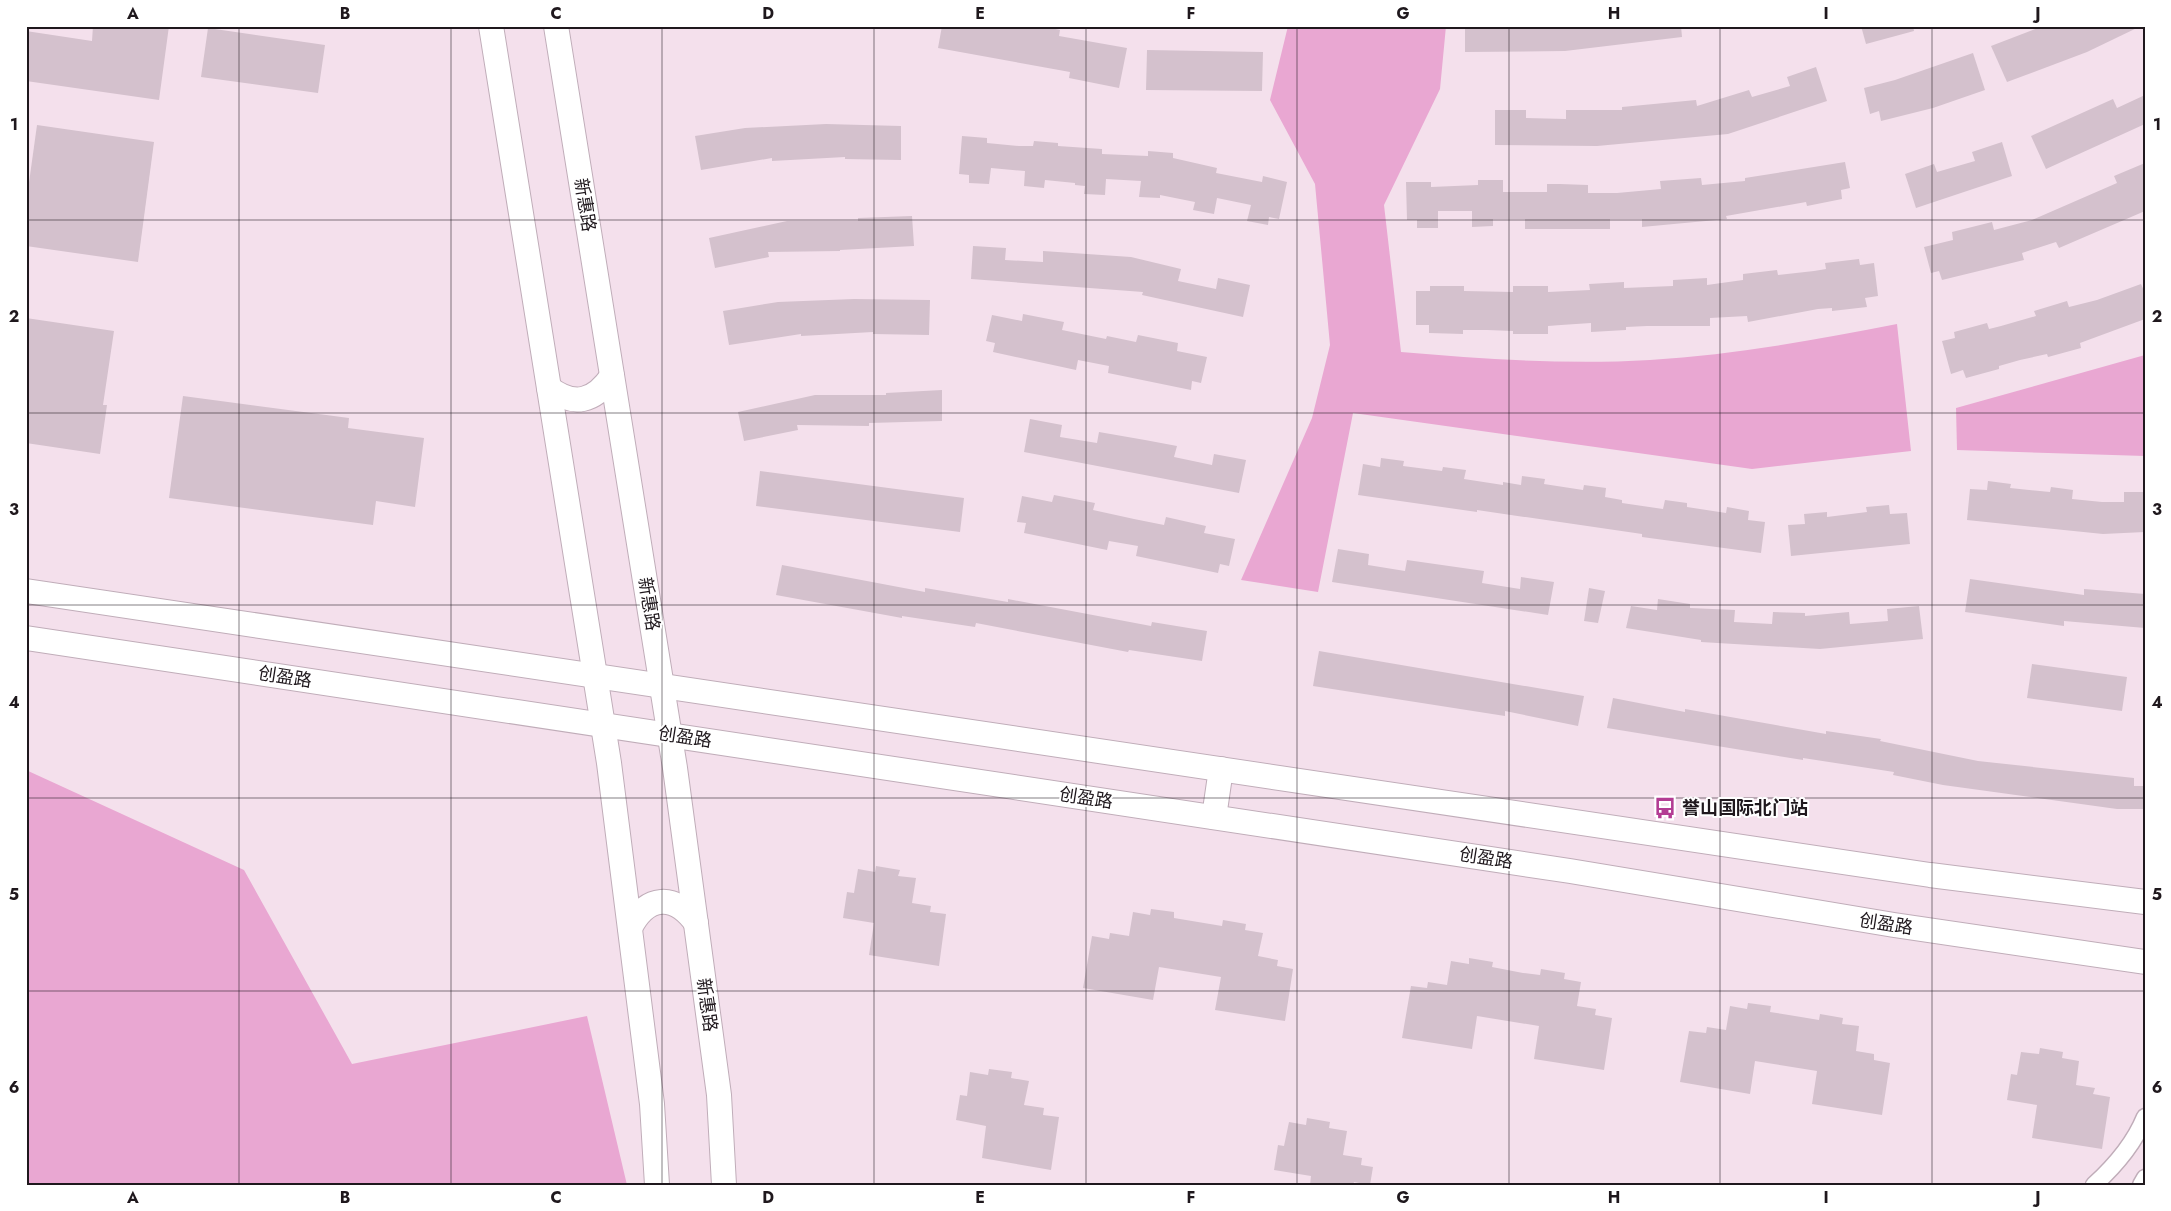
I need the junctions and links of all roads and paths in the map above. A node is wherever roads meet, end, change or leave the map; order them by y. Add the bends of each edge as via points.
1 (491, 26) edge
2 (556, 26) edge
3 (612, 376) junction
4 (549, 388) junction
5 (26, 591) edge
6 (26, 638) edge
7 (595, 677) junction
8 (662, 686) junction
9 (603, 725) junction
10 (670, 735) junction
11 (1221, 769) junction
12 (1214, 817) junction
13 (2145, 902) edge
14 (696, 924) junction
15 (630, 928) junction
16 (2145, 962) edge
17 (2145, 1117) edge
18 (2145, 1178) edge
19 (657, 1185) edge
20 (724, 1185) edge
21 (2094, 1185) edge
22 (2140, 1185) edge

1 - 4 street
2 - 3 street, 新惠路
3 - 4 street via 604,389 584,399 561,397
3 - 8 street, 新惠路
4 - 7 street
5 - 7 street
6 - 9 street, 创盈路
7 - 8 street
7 - 9 street
8 - 10 street, 新惠路
8 - 11 street
9 - 10 street, 创盈路
9 - 15 street
10 - 12 street, 创盈路
10 - 14 street, 新惠路
11 - 12 street
11 - 13 street via 1930,875
12 - 16 street, 创盈路
14 - 15 street via 686,910 670,902 652,903 638,913
14 - 20 street, 新惠路 via 719,1095
15 - 19 street via 652,1104
17 - 21 street via 2115,1167
18 - 22 street

